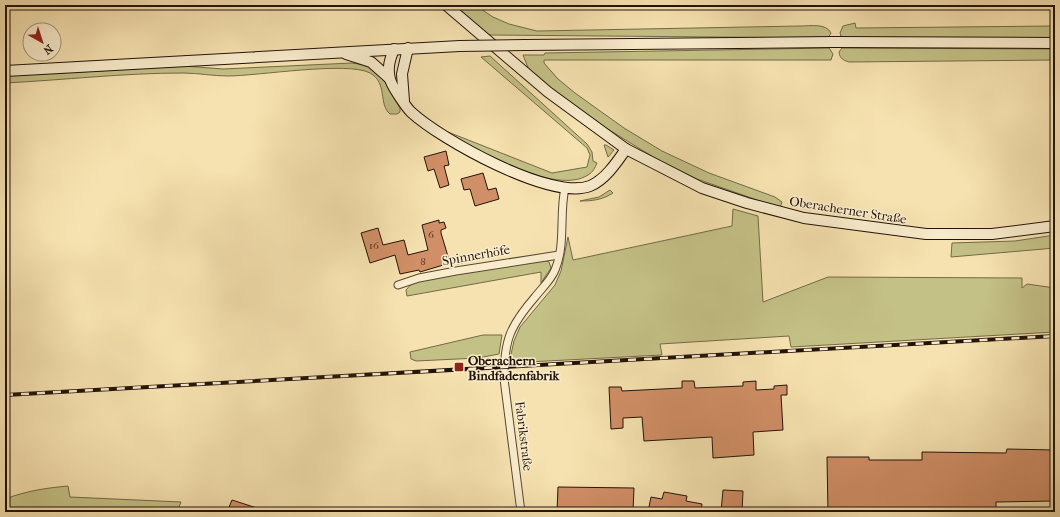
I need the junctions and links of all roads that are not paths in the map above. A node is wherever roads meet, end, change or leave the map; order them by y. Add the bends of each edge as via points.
1 (446, 5) edge
2 (1055, 43) edge
3 (408, 48) junction
4 (394, 49) junction
5 (340, 52) junction
6 (5, 70) edge
7 (389, 78) junction
8 (404, 101) junction
9 (626, 149) junction
10 (565, 188) junction
11 (1055, 226) edge
12 (559, 255) junction
13 (398, 285) dead end
14 (521, 512) edge

1 - 9 main road, Oberacherner Straße via 548,92
2 - 3 main road, bridge via 834,42
3 - 4 main road
3 - 8 main road via 402,74
4 - 5 main road
4 - 7 main road via 388,68
5 - 6 main road
5 - 7 main road via 371,62
7 - 8 main road
8 - 10 main road via 410,111 440,133 488,161 520,175
9 - 10 main road via 601,179 590,186
9 - 11 main road, Oberacherner Straße via 702,188 804,218 926,234 992,234
10 - 12 street, Fabrikstraße
12 - 13 street, Spinnerhöfe via 456,271
12 - 14 street, Fabrikstraße via 552,275 519,315 511,329 504,358 504,379

